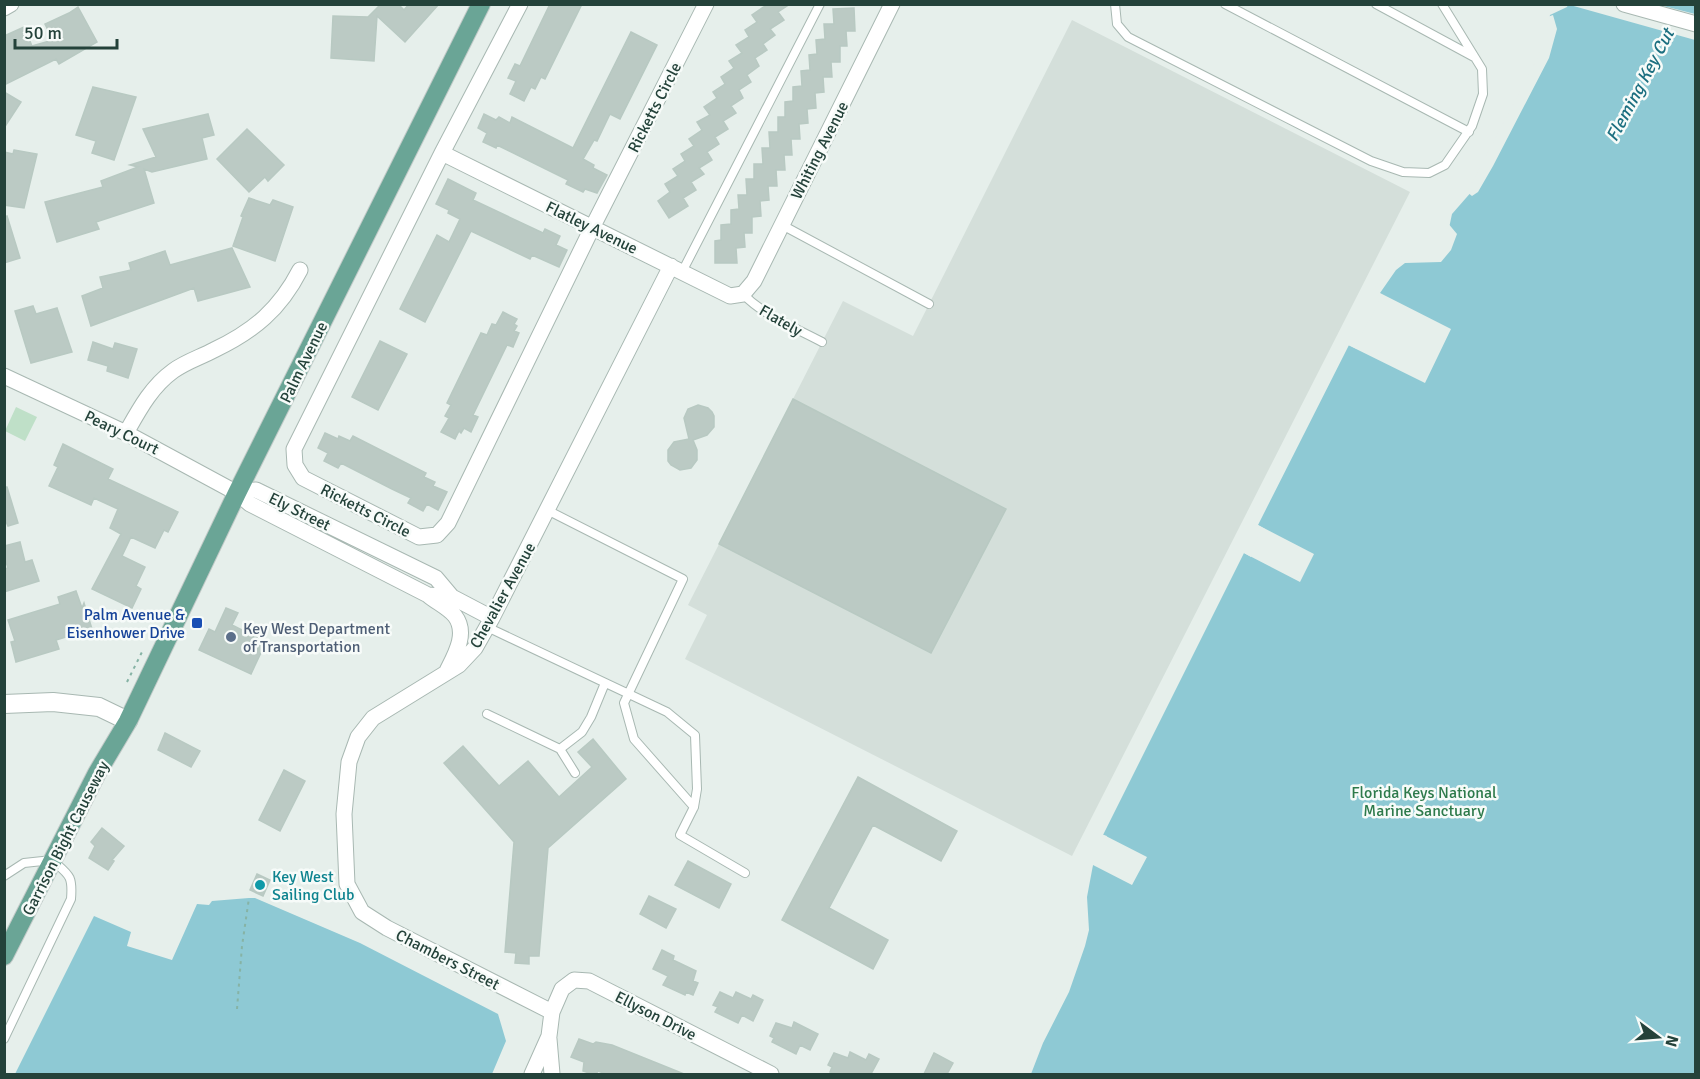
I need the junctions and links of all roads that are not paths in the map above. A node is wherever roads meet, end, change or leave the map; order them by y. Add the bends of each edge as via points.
1 (11, 4) edge
2 (481, 4) edge
3 (520, 4) edge
4 (706, 4) edge
5 (820, 4) edge
6 (892, 4) edge
7 (1115, 4) edge
8 (1225, 4) edge
9 (1376, 4) edge
10 (1442, 4) edge
11 (1624, 4) edge
12 (4, 8) edge
13 (1695, 24) edge
14 (1475, 58) junction
15 (1469, 132) junction
16 (442, 153) junction
17 (782, 225) junction
18 (592, 228) junction
19 (676, 269) junction
20 (300, 270) dead end
21 (743, 294) junction
22 (929, 303) dead end
23 (822, 342) dead end
24 (4, 376) edge
25 (126, 433) junction
26 (237, 493) junction
27 (547, 510) junction
28 (298, 511) junction
29 (291, 525) junction
30 (370, 546) junction
31 (362, 562) junction
32 (428, 595) junction
33 (452, 597) junction
34 (490, 623) junction
35 (447, 672) junction
36 (605, 683) junction
37 (628, 694) junction
38 (4, 704) edge
39 (487, 714) dead end
40 (128, 721) junction
41 (560, 748) junction
42 (575, 773) dead end
43 (694, 807) junction
44 (52, 860) junction
45 (746, 873) dead end
46 (4, 876) edge
47 (352, 896) joint
48 (4, 956) edge
49 (552, 1012) junction
50 (549, 1035) junction
51 (4, 1039) edge
52 (532, 1074) edge
53 (552, 1074) edge
54 (771, 1074) edge

1 - 12 street
2 - 26 main road, Palm Avenue
3 - 16 street, Ricketts Circle
4 - 18 street, Ricketts Circle
5 - 19 lane
6 - 17 street, Whiting Avenue
7 - 15 lane via 1117,24 1128,37 1371,161 1403,172 1430,173 1445,165
8 - 15 lane
9 - 14 lane
10 - 14 lane
11 - 13 street
14 - 15 lane via 1482,69 1483,94
16 - 18 street, Flatley Avenue
16 - 18 street, Ricketts Circle via 294,449 295,465 303,478 419,537 437,535 448,523
17 - 21 street, Whiting Avenue via 754,281
17 - 22 lane
18 - 19 street, Flatley Avenue
19 - 21 street, Flatley Avenue via 730,296
19 - 27 street, Chevalier Avenue
20 - 25 street via 289,292 267,317 234,341 174,370 161,382
21 - 23 lane, Flately via 758,307
24 - 25 street, Peary Court
25 - 26 street, Peary Court
26 - 28 street, Ely Street via 256,490
26 - 29 street, Ely Street
26 - 40 main road, Palm Avenue
27 - 34 street, Chevalier Avenue
27 - 37 lane via 683,579
28 - 29 street
28 - 30 street, Ely Street
29 - 31 street, Ely Street
30 - 31 street
30 - 33 street, Ely Street via 436,578
31 - 32 street, Ely Street
32 - 33 street, Ely Street
32 - 35 street, Ely Street via 456,617 461,632
33 - 34 street, Ely Street
34 - 35 street, Chevalier Avenue via 475,648
34 - 36 lane
35 - 47 street, Chevalier Avenue via 373,718 358,737 349,762 344,814 347,884
36 - 37 lane
36 - 41 lane via 582,732
37 - 43 lane via 624,703 634,739
37 - 43 lane via 667,712 694,735
38 - 40 street via 53,702 99,707
39 - 41 lane
40 - 44 main road, Garrison Bight Causeway
41 - 42 lane
43 - 45 lane via 680,835
44 - 46 lane via 24,863
44 - 48 main road, Garrison Bight Causeway
44 - 51 lane via 68,873 71,899
47 - 49 street, Chambers Street via 362,912 387,928
49 - 50 street
49 - 54 street, Ellyson Drive via 562,989 574,980 589,981
50 - 52 street
50 - 53 street

